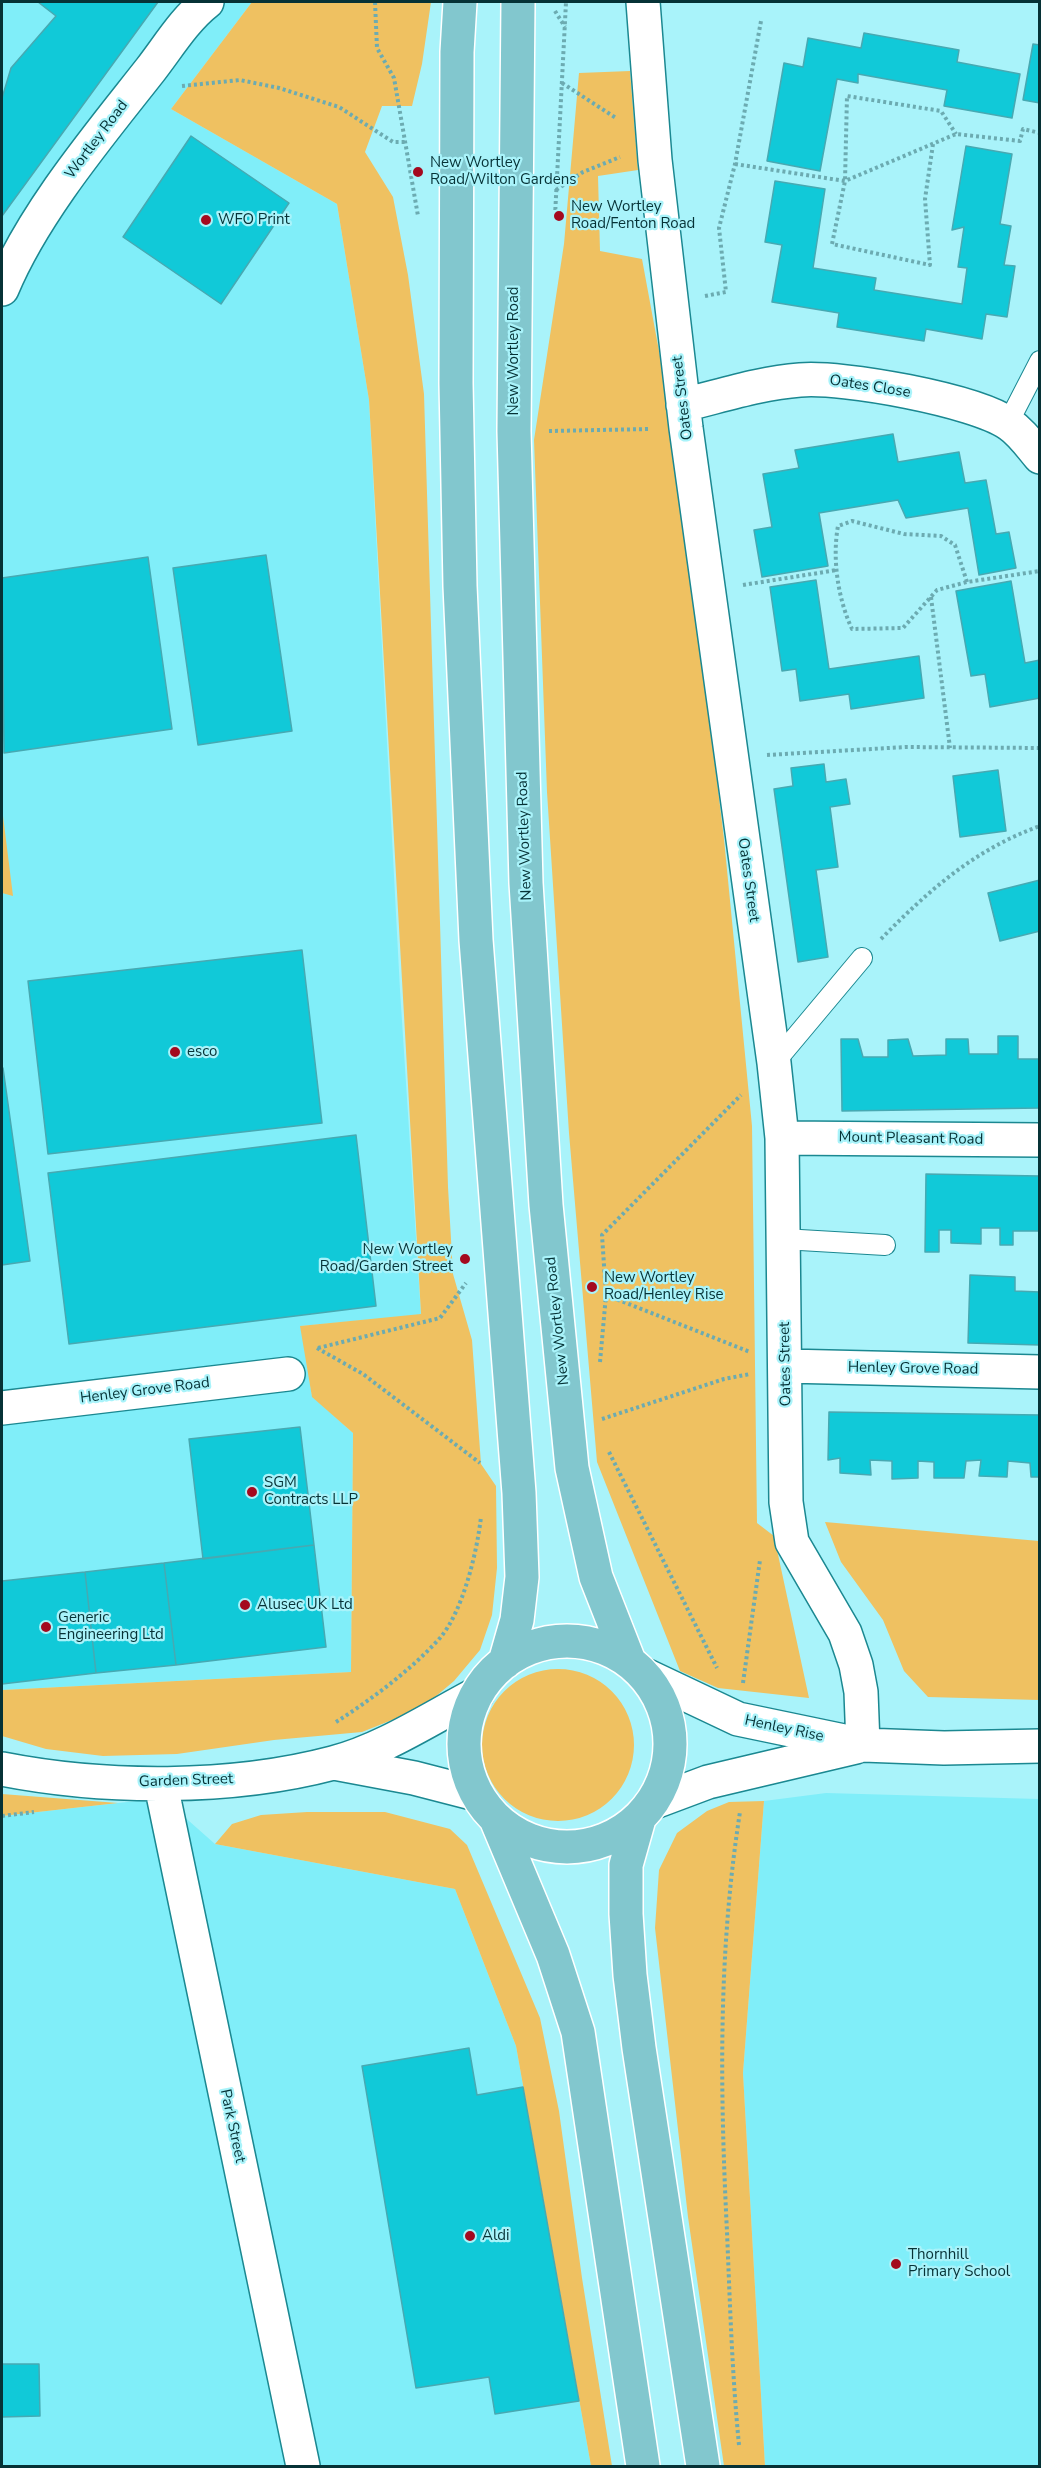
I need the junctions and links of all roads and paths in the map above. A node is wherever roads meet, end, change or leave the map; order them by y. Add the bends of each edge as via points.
1 (207, 2) edge
2 (375, 2) edge
3 (460, 2) edge
4 (566, 2) edge
5 (643, 2) edge
6 (552, 6) dead end
7 (518, 13) edge
8 (761, 21) dead end
9 (562, 82) dead end
10 (132, 93) junction
11 (1040, 133) edge
12 (956, 134) junction
13 (933, 144) junction
14 (654, 151) junction
15 (735, 164) junction
16 (845, 181) junction
17 (556, 190) dead end
18 (2, 289) edge
19 (671, 301) junction
20 (1040, 361) edge
21 (684, 417) junction
22 (1008, 423) junction
23 (514, 431) junction
24 (1040, 457) edge
25 (837, 570) junction
26 (1040, 571) edge
27 (967, 582) junction
28 (708, 591) junction
29 (931, 597) junction
30 (950, 748) junction
31 (1040, 748) edge
32 (730, 757) junction
33 (1040, 826) edge
34 (862, 958) joint
35 (774, 1063) junction
36 (782, 1138) junction
37 (1040, 1140) edge
38 (783, 1239) junction
39 (885, 1245) dead end
40 (470, 1277) dead end
41 (606, 1295) junction
42 (317, 1348) junction
43 (600, 1366) dead end
44 (786, 1366) junction
45 (1040, 1372) edge
46 (288, 1374) joint
47 (2, 1408) edge
48 (601, 1409) dead end
49 (601, 1420) junction
50 (602, 1431) dead end
51 (603, 1442) dead end
52 (482, 1464) dead end
53 (482, 1510) dead end
54 (760, 1555) dead end
55 (505, 1662) junction
56 (636, 1667) junction
57 (477, 1694) junction
58 (738, 1719) junction
59 (328, 1728) dead end
60 (863, 1746) junction
61 (1040, 1746) edge
62 (334, 1763) junction
63 (2, 1768) edge
64 (746, 1773) junction
65 (161, 1785) junction
66 (476, 1794) junction
67 (646, 1811) junction
68 (496, 1819) junction
69 (740, 2456) dead end
70 (303, 2466) edge
71 (643, 2466) edge
72 (703, 2466) edge

1 - 10 street, Wortley Road
2 - 10 path via 376,48 394,78 407,142 393,142 339,107 240,80
3 - 55 main road via 456,383 460,586 476,940 522,1577 517,1620
4 - 6 path via 565,28
5 - 14 street, Oates Street
7 - 23 main road, New Wortley Road
8 - 15 path
9 - 14 path
10 - 18 street, Wortley Road via 66,180 13,262
11 - 12 path via 1023,129 1020,141
12 - 13 path
12 - 16 path via 941,111 847,96
13 - 16 path
13 - 16 path via 925,199 930,266 832,244
14 - 17 path via 582,172
14 - 19 street, Oates Street
15 - 16 path
15 - 19 path via 719,228 726,292
19 - 21 street, Oates Street
20 - 22 lane
21 - 22 street, Oates Close via 752,388 829,380 975,407
21 - 23 path
21 - 28 street, Oates Street
22 - 24 street, Oates Close
23 - 56 main road, New Wortley Road via 526,883 546,1205 572,1468 596,1577
25 - 27 path via 838,526 852,520 904,534 941,536 955,545
25 - 28 path
25 - 29 path via 845,614 852,629 903,628
26 - 27 path
27 - 29 path via 937,590
28 - 32 street, Oates Street
29 - 30 path
30 - 31 path
30 - 32 path
32 - 35 street, Oates Street
33 - 34 path via 964,863 926,893
34 - 35 lane
35 - 36 street, Oates Street
35 - 41 path via 602,1235
36 - 37 street, Mount Pleasant Road
36 - 38 street, Oates Street
38 - 39 lane
38 - 44 street, Oates Street
40 - 42 path via 440,1318
41 - 43 path
41 - 44 path
42 - 46 path via 287,1354
42 - 52 path via 363,1374
44 - 45 street, Henley Grove Road
44 - 49 path via 724,1380
44 - 60 street, Oates Street via 786,1502 792,1542 845,1633 861,1692
46 - 47 street, Henley Grove Road
48 - 49 path
49 - 50 path
51 - 58 path
53 - 59 path via 477,1550 461,1598 441,1637 362,1706
54 - 58 path
55 - 56 main road via 528,1648 571,1641 605,1648
55 - 57 main road
56 - 58 street, Henley Rise
56 - 67 main road via 662,1703 670,1737 667,1771
57 - 62 street, Garden Street via 388,1741
57 - 66 main road via 467,1718 464,1743 467,1769
58 - 60 street, Henley Rise
60 - 61 street, Henley Rise
60 - 64 street, Henley Rise
62 - 65 street, Garden Street via 229,1782
62 - 66 street, Garden Street
63 - 65 street, Garden Street
64 - 67 street, Henley Rise via 708,1782
64 - 69 path via 729,1878 721,2022 723,2146
65 - 70 street, Park Street
66 - 68 main road
67 - 68 main road via 613,1837 583,1846 552,1846 522,1837
67 - 72 main road via 626,1864 630,1975
68 - 71 main road via 554,1955 578,2032

